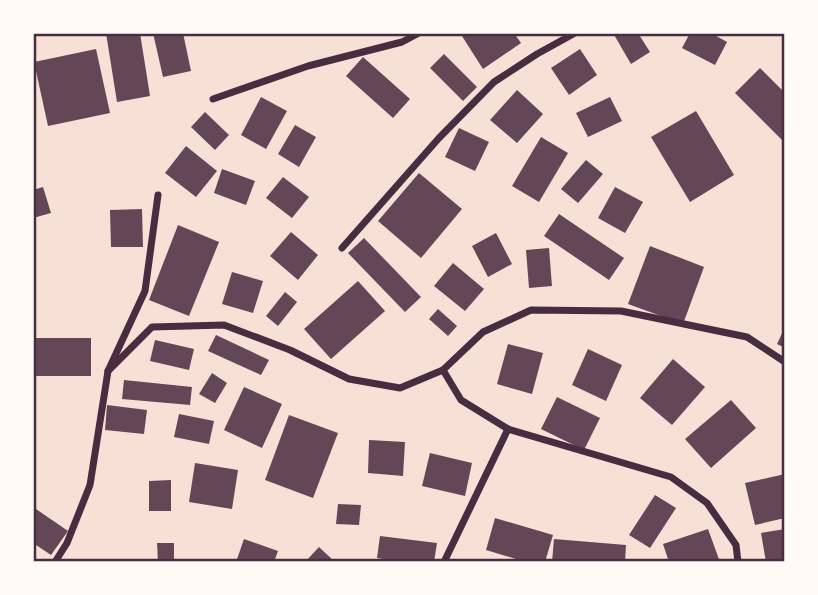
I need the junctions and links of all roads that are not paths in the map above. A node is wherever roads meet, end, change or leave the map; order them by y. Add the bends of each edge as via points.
1 (419, 33) edge
2 (575, 33) edge
3 (213, 99) dead end
4 (158, 195) dead end
5 (342, 248) dead end
6 (785, 362) edge
7 (443, 370) junction
8 (108, 371) junction
9 (508, 429) junction
10 (55, 562) edge
11 (444, 562) edge
12 (738, 562) edge

1 - 3 street
2 - 5 street via 494,82
4 - 8 street via 145,291
6 - 7 street via 747,337 621,311 531,310 483,332
7 - 8 street via 400,388 349,379 224,325 152,327
7 - 9 street via 461,400
8 - 10 street via 90,485
9 - 11 street
9 - 12 street via 671,477 706,503 736,545

